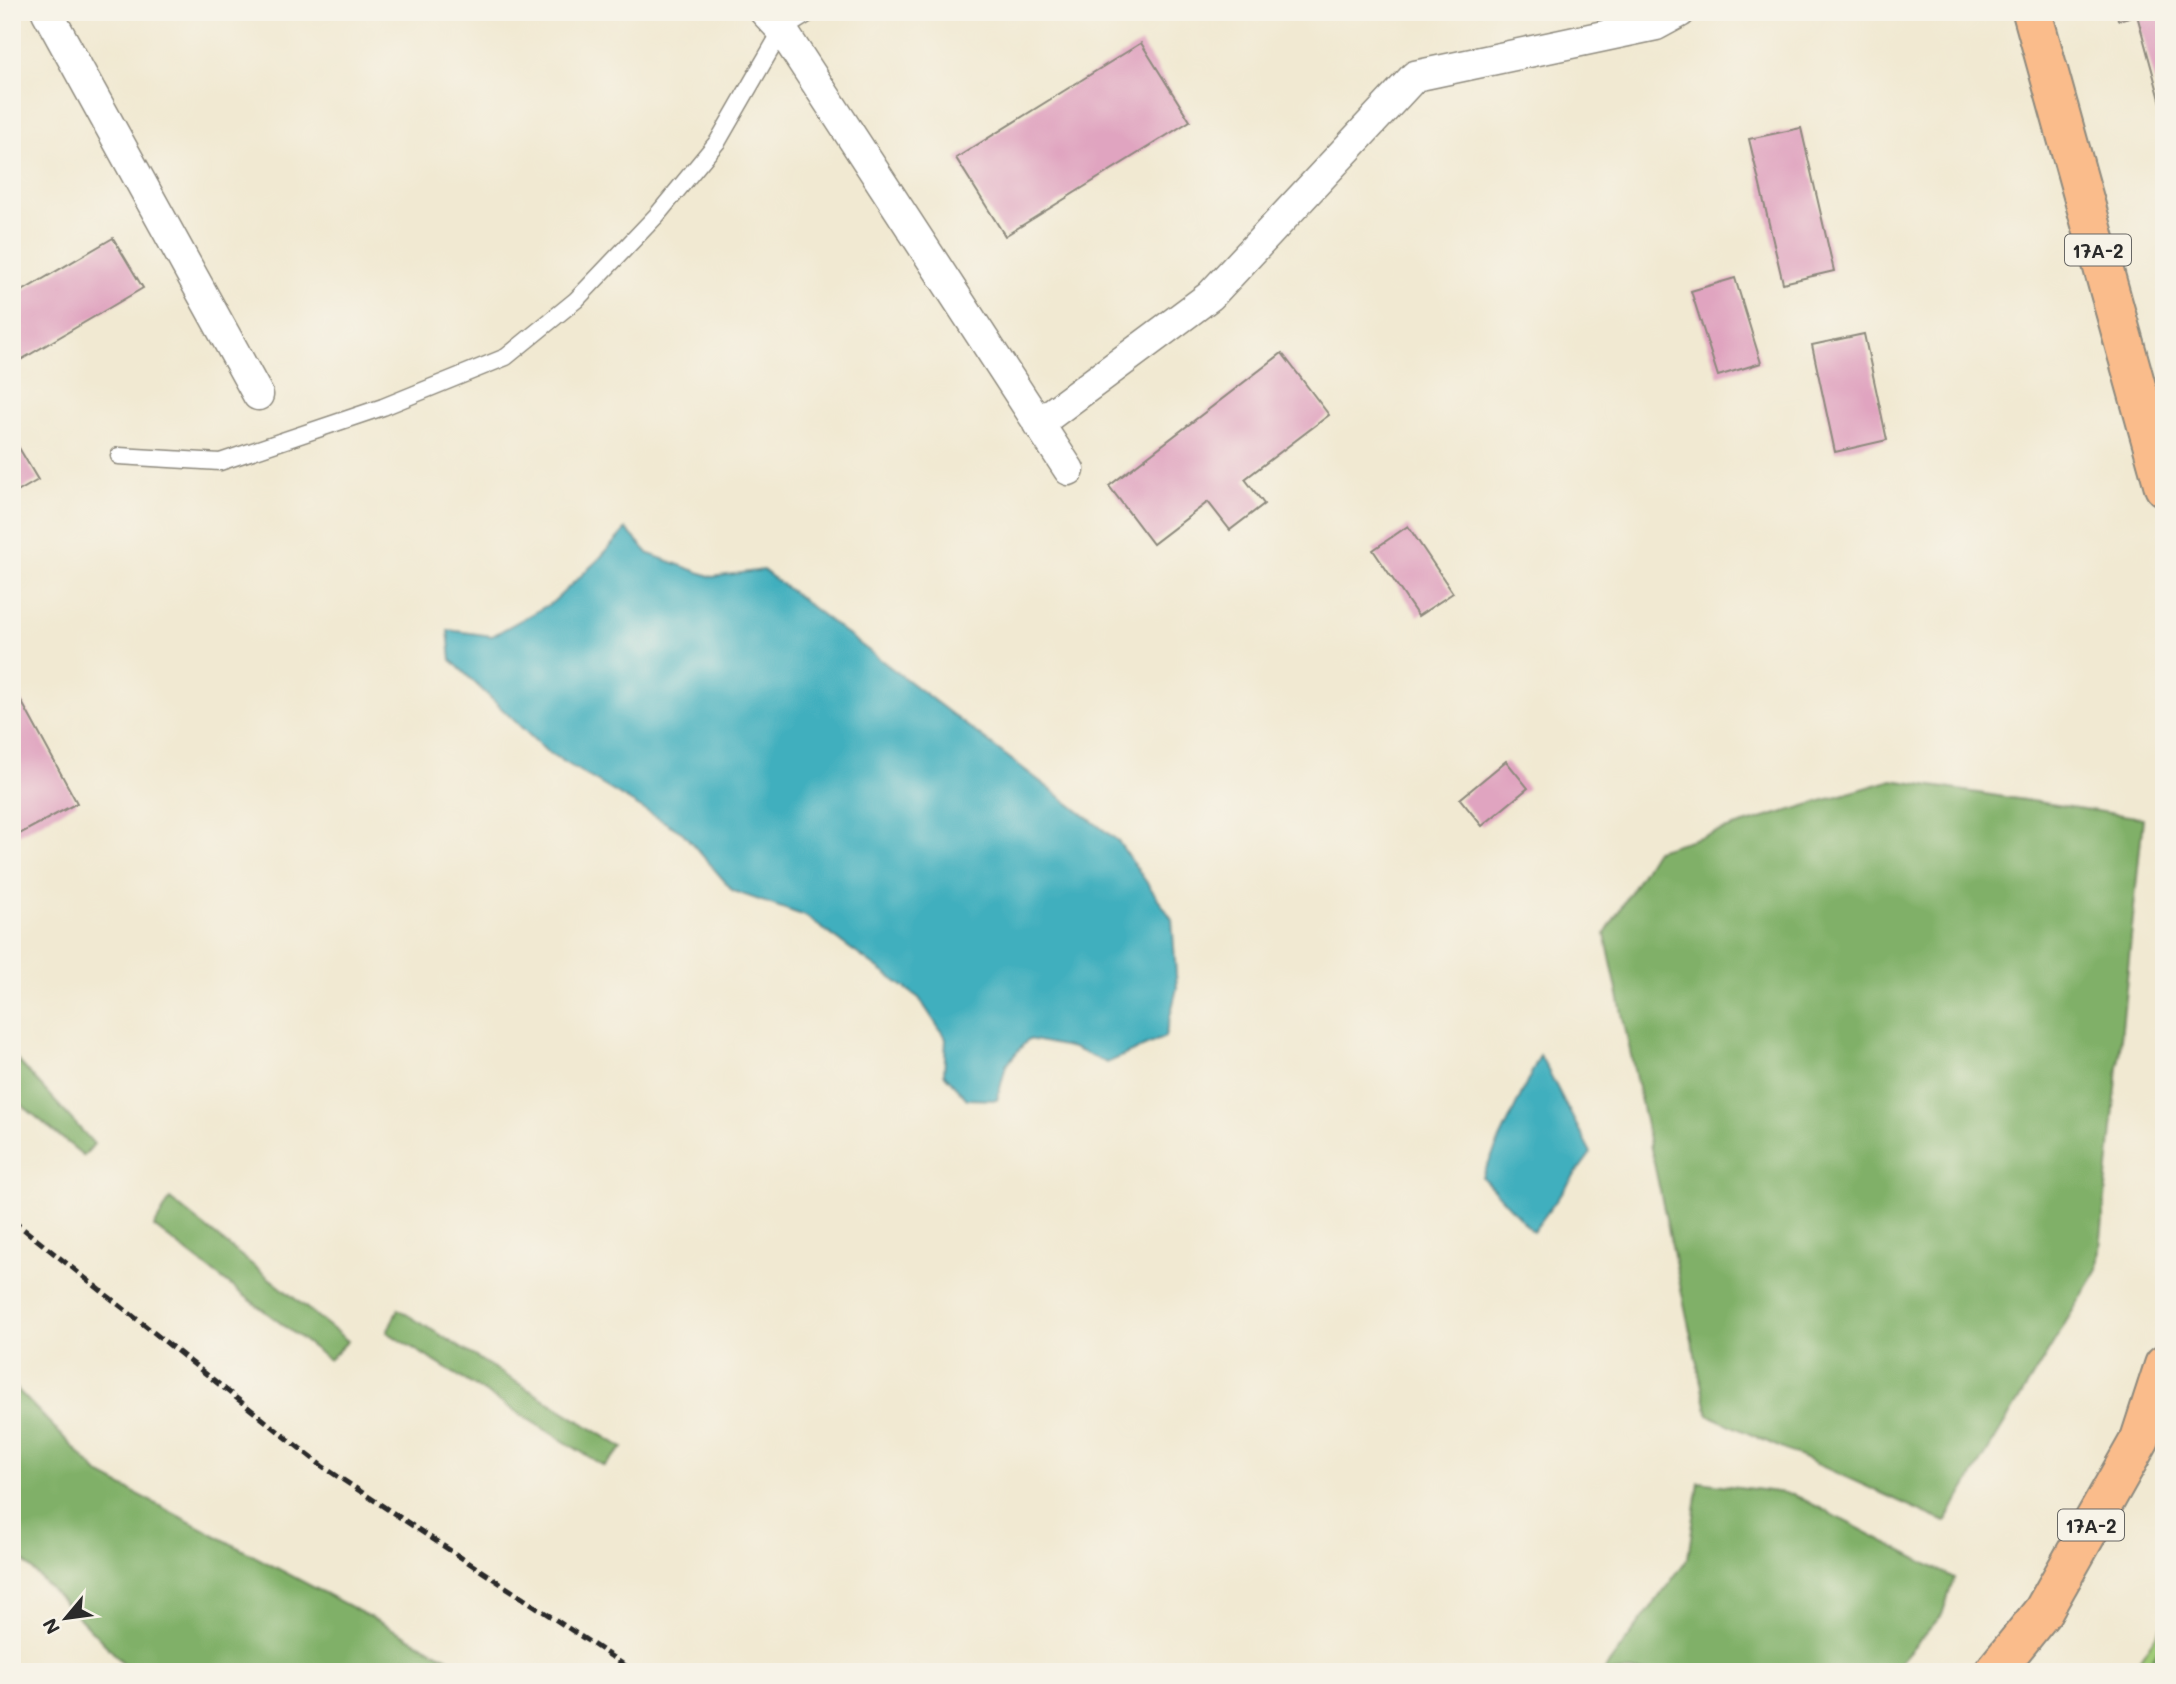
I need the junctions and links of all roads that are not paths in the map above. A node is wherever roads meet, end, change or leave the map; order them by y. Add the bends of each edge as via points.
1 (47, 12) edge
2 (811, 12) edge
3 (1679, 12) edge
4 (2032, 12) edge
5 (773, 21) edge
6 (258, 395) dead end
7 (1038, 424) junction
8 (119, 456) dead end
9 (1069, 470) dead end
10 (2164, 487) edge
11 (2164, 1365) edge
12 (1994, 1672) edge

1 - 6 street
2 - 5 lane
3 - 7 street via 1656,26 1415,76 1210,296
4 - 10 main road, 17А-2
5 - 7 street
5 - 8 lane via 718,141 657,215 576,300 506,356 383,407 220,462
7 - 9 street
11 - 12 main road, 17А-2 via 2140,1439 2043,1611

